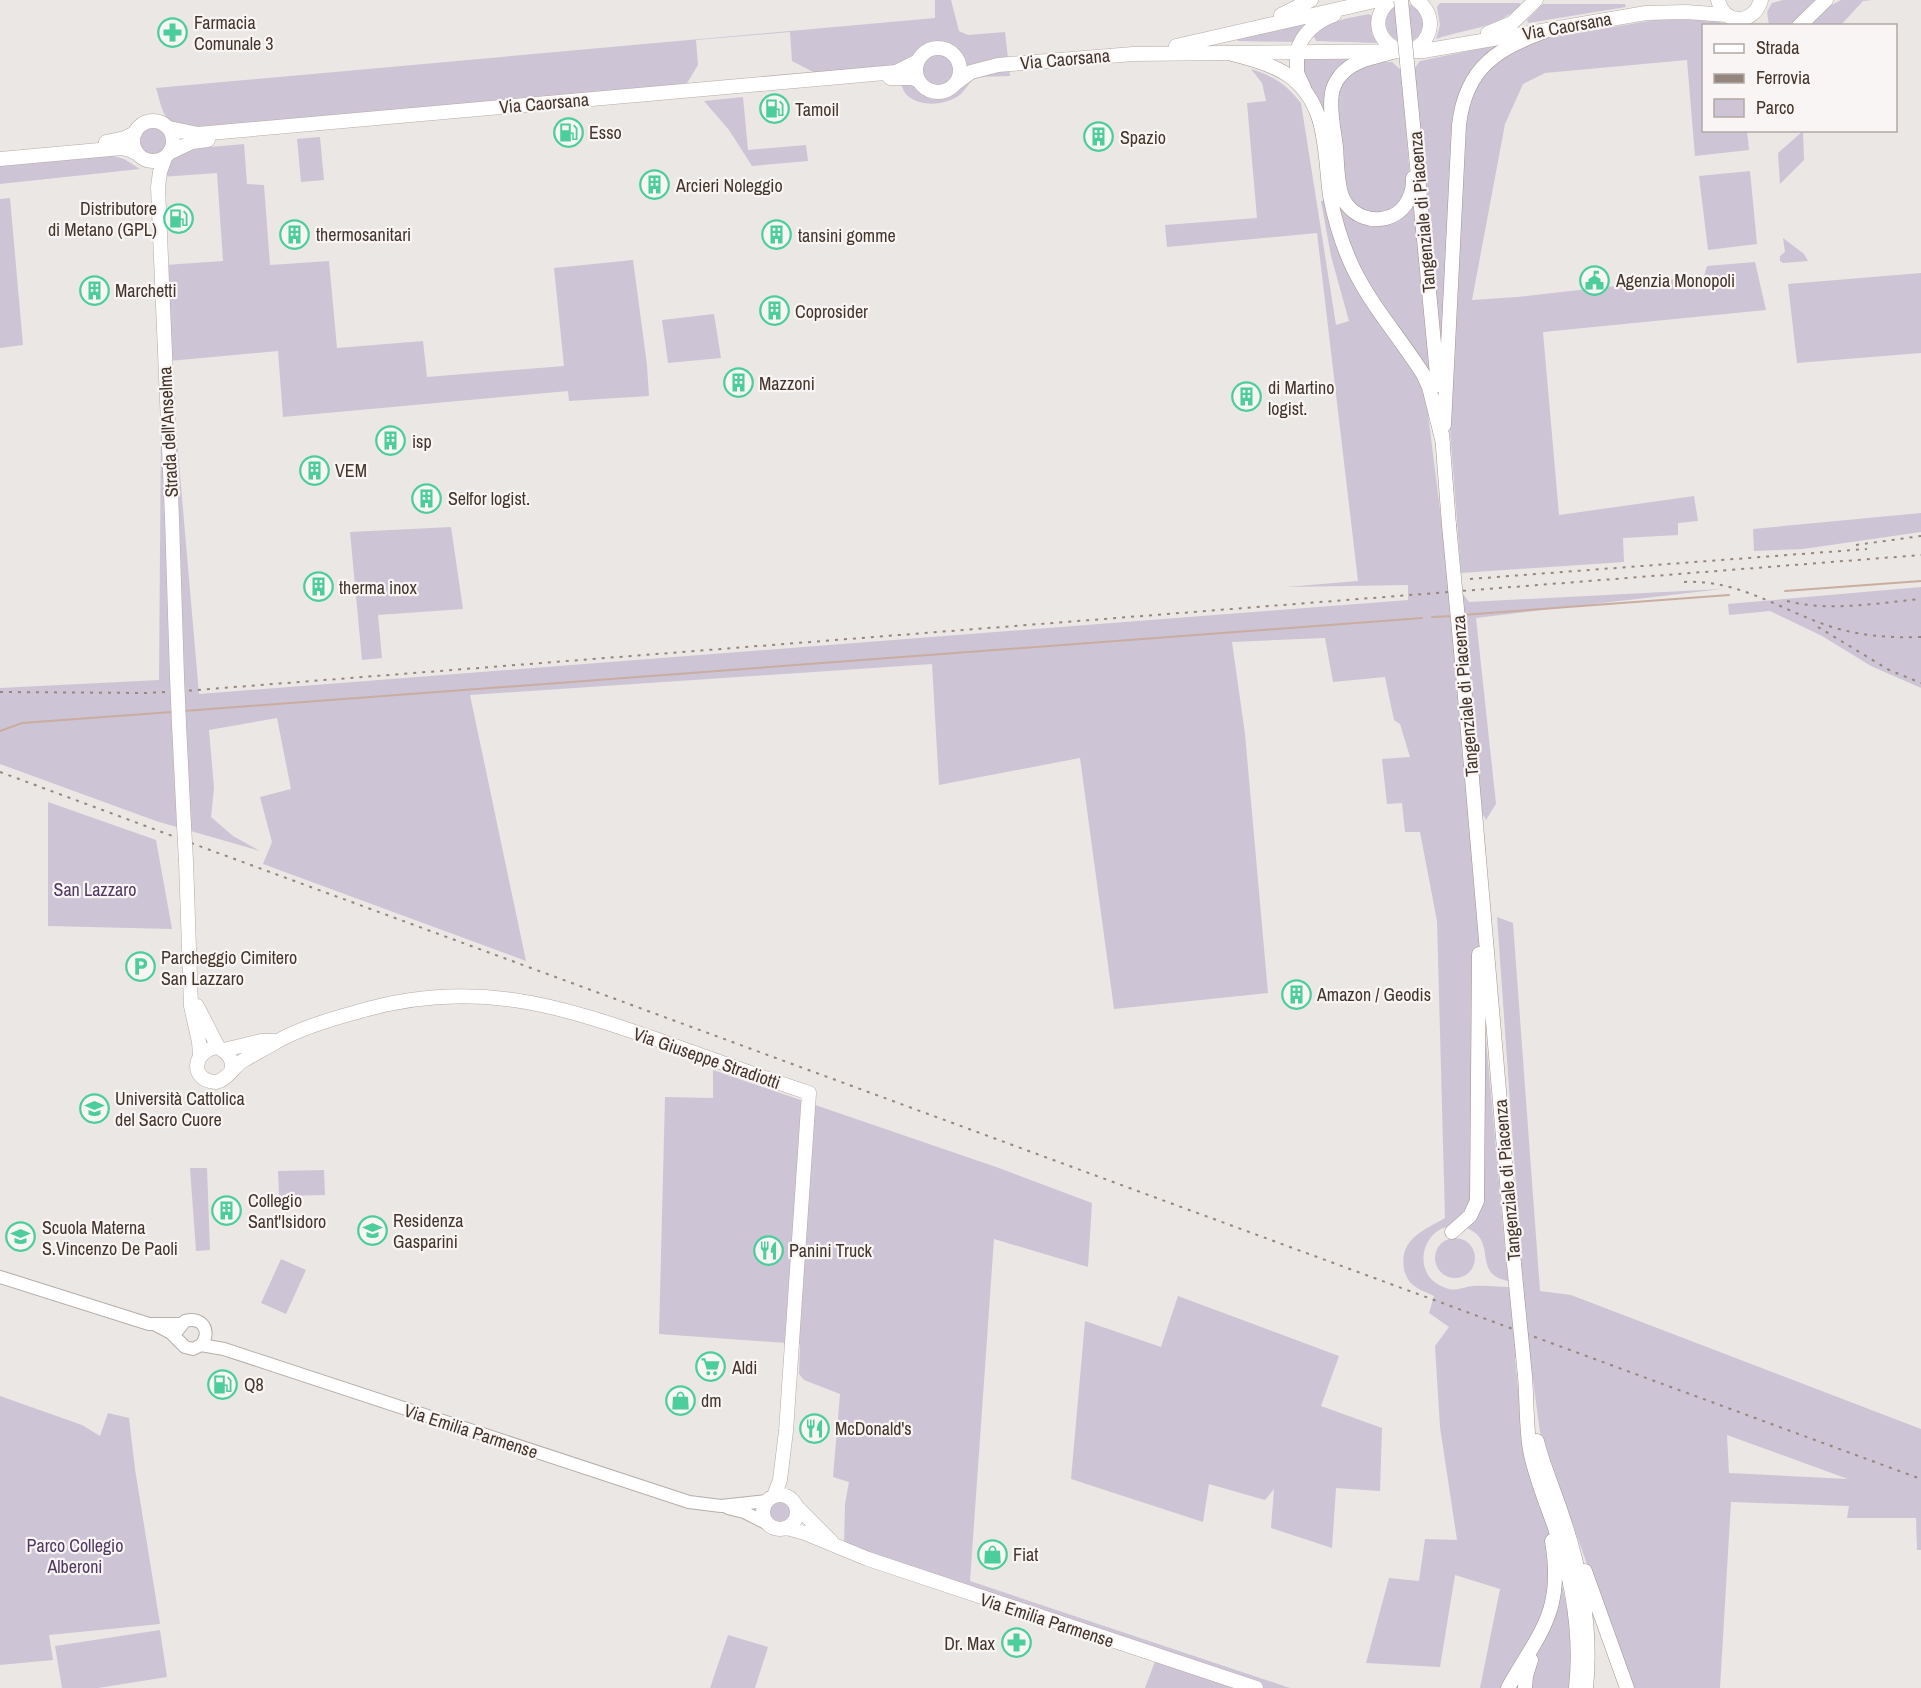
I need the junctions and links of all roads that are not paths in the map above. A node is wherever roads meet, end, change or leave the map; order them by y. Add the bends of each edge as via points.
1 (1311, 0) edge
2 (1391, 0) edge
3 (1401, 0) edge
4 (1417, 0) edge
5 (1536, 0) edge
6 (1718, 0) edge
7 (1826, 0) edge
8 (1376, 1) edge
9 (1763, 1) edge
10 (1727, 15) junction
11 (1801, 24) edge
12 (1551, 29) junction
13 (1237, 33) junction
14 (1431, 50) junction
15 (1297, 52) junction
16 (1402, 52) junction
17 (1133, 54) junction
18 (1232, 54) junction
19 (955, 57) junction
20 (918, 61) junction
21 (998, 65) junction
22 (918, 80) junction
23 (955, 84) junction
24 (1310, 98) junction
25 (169, 128) junction
26 (135, 133) junction
27 (1416, 149) junction
28 (0, 152) edge
29 (168, 155) junction
30 (142, 157) junction
31 (0, 159) edge
32 (158, 187) junction
33 (1443, 443) junction
34 (1480, 868) junction
35 (192, 996) junction
36 (277, 1041) junction
37 (221, 1048) junction
38 (200, 1055) junction
39 (231, 1071) junction
40 (1452, 1232) dead end
41 (0, 1277) edge
42 (181, 1324) junction
43 (156, 1325) junction
44 (206, 1332) junction
45 (178, 1338) junction
46 (201, 1345) junction
47 (224, 1349) junction
48 (1526, 1392) junction
49 (786, 1431) junction
50 (1540, 1490) junction
51 (771, 1498) junction
52 (794, 1503) junction
53 (721, 1506) junction
54 (1563, 1516) junction
55 (766, 1523) junction
56 (787, 1528) junction
57 (839, 1548) junction
58 (1583, 1631) junction
59 (1535, 1643) junction
60 (1256, 1688) edge
61 (1508, 1688) edge
62 (1526, 1688) edge
63 (1576, 1688) edge
64 (1586, 1688) edge
65 (1627, 1688) edge

1 - 13 main road
2 - 16 main road via 1380,13 1378,25 1386,41
3 - 27 main road, Tangenziale di Piacenza, bridge
4 - 16 main road via 1427,10 1431,26 1424,41
5 - 14 main road via 1503,28
6 - 10 main road
7 - 11 main road
8 - 13 main road, Via Caorsana
8 - 15 main road via 1322,20 1305,36
9 - 10 main road, Via Caorsana via 1748,17
10 - 12 main road, Via Caorsana via 1646,13
12 - 14 main road, Via Caorsana
12 - 33 main road via 1518,41 1492,57 1475,76 1462,103
13 - 17 main road, Via Caorsana
14 - 16 main road, Via Caorsana
15 - 16 main road, Via Caorsana
15 - 18 main road, Via Caorsana
15 - 24 main road via 1298,73
16 - 27 main road via 1368,58 1351,66 1332,91 1339,185 1344,201 1367,219 1383,219 1398,213 1412,189
17 - 18 main road, Via Caorsana
17 - 21 main road, Via Caorsana
18 - 24 main road via 1281,71
19 - 20 main road via 946,50 933,49
19 - 21 main road
19 - 23 main road via 960,70
20 - 22 main road
20 - 25 main road, Via Caorsana via 896,72 198,134
21 - 23 main road via 971,72
22 - 23 main road via 938,92
22 - 29 main road, Via Caorsana via 898,77 210,140 192,142
24 - 33 main road via 1323,129 1334,218 1348,256 1423,374
25 - 26 main road via 149,122
25 - 29 main road via 174,140
26 - 28 main road via 114,142
26 - 30 main road via 133,144
27 - 33 main road, Tangenziale di Piacenza
29 - 30 main road via 159,161
29 - 32 main road, Strada dell'Anselma
30 - 31 main road via 121,148
30 - 32 main road, Strada dell'Anselma
32 - 35 main road, Strada dell'Anselma, bridge
33 - 34 main road, Tangenziale di Piacenza, bridge
34 - 40 main road via 1475,900 1480,978 1477,1201 1470,1216
34 - 48 main road, Tangenziale di Piacenza, bridge
35 - 37 main road
35 - 38 main road
36 - 37 main road, Via Giuseppe Stradiotti
36 - 39 main road, Via Giuseppe Stradiotti
36 - 49 main road, Via Giuseppe Stradiotti via 355,1012 411,1000 457,996 509,998 581,1014 808,1093
37 - 38 main road via 211,1047
37 - 39 main road via 231,1058
38 - 39 main road via 197,1067 205,1080 219,1082
41 - 43 main road, Via Emilia Parmense
42 - 43 main road, Via Emilia Parmense
42 - 44 main road, Via Emilia Parmense via 196,1320
42 - 45 main road
43 - 45 main road, Via Emilia Parmense
44 - 46 main road
44 - 47 main road, Via Emilia Parmense
45 - 46 main road, Via Emilia Parmense via 185,1347
46 - 47 main road, Via Emilia Parmense
47 - 53 main road, Via Emilia Parmense via 689,1502
48 - 50 main road, Tangenziale di Piacenza via 1530,1450
48 - 54 main road, Tangenziale di Piacenza via 1539,1448
49 - 51 main road, Via Giuseppe Stradiotti via 780,1480
49 - 52 main road, Via Giuseppe Stradiotti via 786,1480
50 - 58 main road, Tangenziale di Piacenza via 1564,1558
50 - 59 main road via 1556,1570 1554,1599
51 - 52 main road via 783,1495
51 - 53 main road, Via Emilia Parmense
51 - 55 main road via 763,1512
52 - 56 main road via 797,1517
52 - 57 main road, Via Emilia Parmense
53 - 55 main road, Via Emilia Parmense
54 - 58 main road, Tangenziale di Piacenza via 1584,1597
54 - 65 main road
55 - 56 main road via 776,1529
56 - 57 main road, Via Emilia Parmense
57 - 60 main road, Via Emilia Parmense
58 - 63 main road, Tangenziale di Piacenza
58 - 64 main road, Tangenziale di Piacenza via 1589,1663
59 - 61 main road
59 - 62 main road

